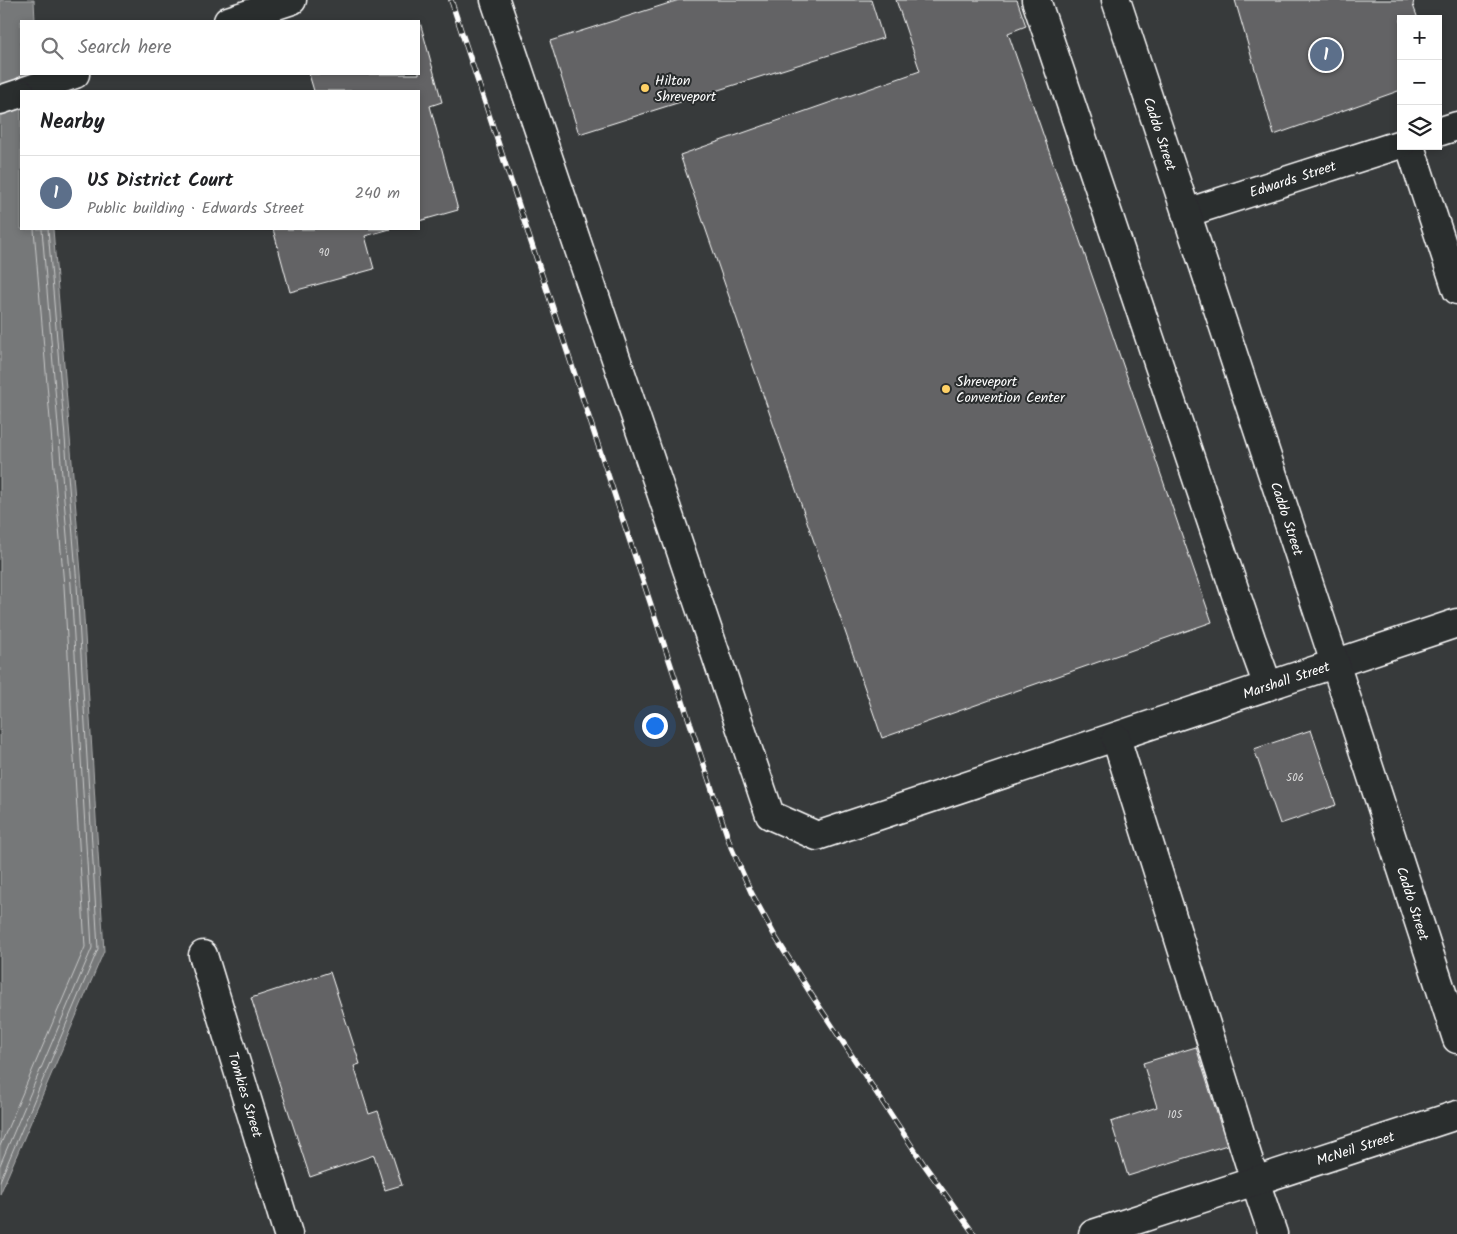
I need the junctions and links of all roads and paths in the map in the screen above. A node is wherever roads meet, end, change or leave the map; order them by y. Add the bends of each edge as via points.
1 (292, 0) edge
2 (495, 0) edge
3 (1036, 0) edge
4 (1116, 0) edge
5 (231, 20) edge
6 (72, 75) edge
7 (28, 90) edge
8 (20, 92) edge
9 (0, 100) edge
10 (1457, 126) edge
11 (1442, 131) edge
12 (1397, 145) edge
13 (1411, 150) edge
14 (1186, 213) junction
15 (1457, 290) edge
16 (1457, 622) edge
17 (1335, 663) junction
18 (1268, 686) junction
19 (1116, 738) junction
20 (203, 955) dead end
21 (1457, 1039) edge
22 (1457, 1115) edge
23 (1255, 1181) junction
24 (288, 1234) edge
25 (1093, 1234) edge
26 (1273, 1234) edge

1 - 5 street
2 - 19 street, Marshall Street via 770,815 817,836
3 - 18 street
4 - 14 street, Caddo Street
6 - 7 street
8 - 9 street
10 - 11 street
12 - 14 street, Edwards Street
13 - 15 street
14 - 17 street, Caddo Street
16 - 17 street, Marshall Street
17 - 18 street, Marshall Street
17 - 21 street, Caddo Street
18 - 19 street, Marshall Street
19 - 23 street
20 - 24 street, Tomkies Street
22 - 23 street, McNeil Street
23 - 25 street, McNeil Street
23 - 26 street

